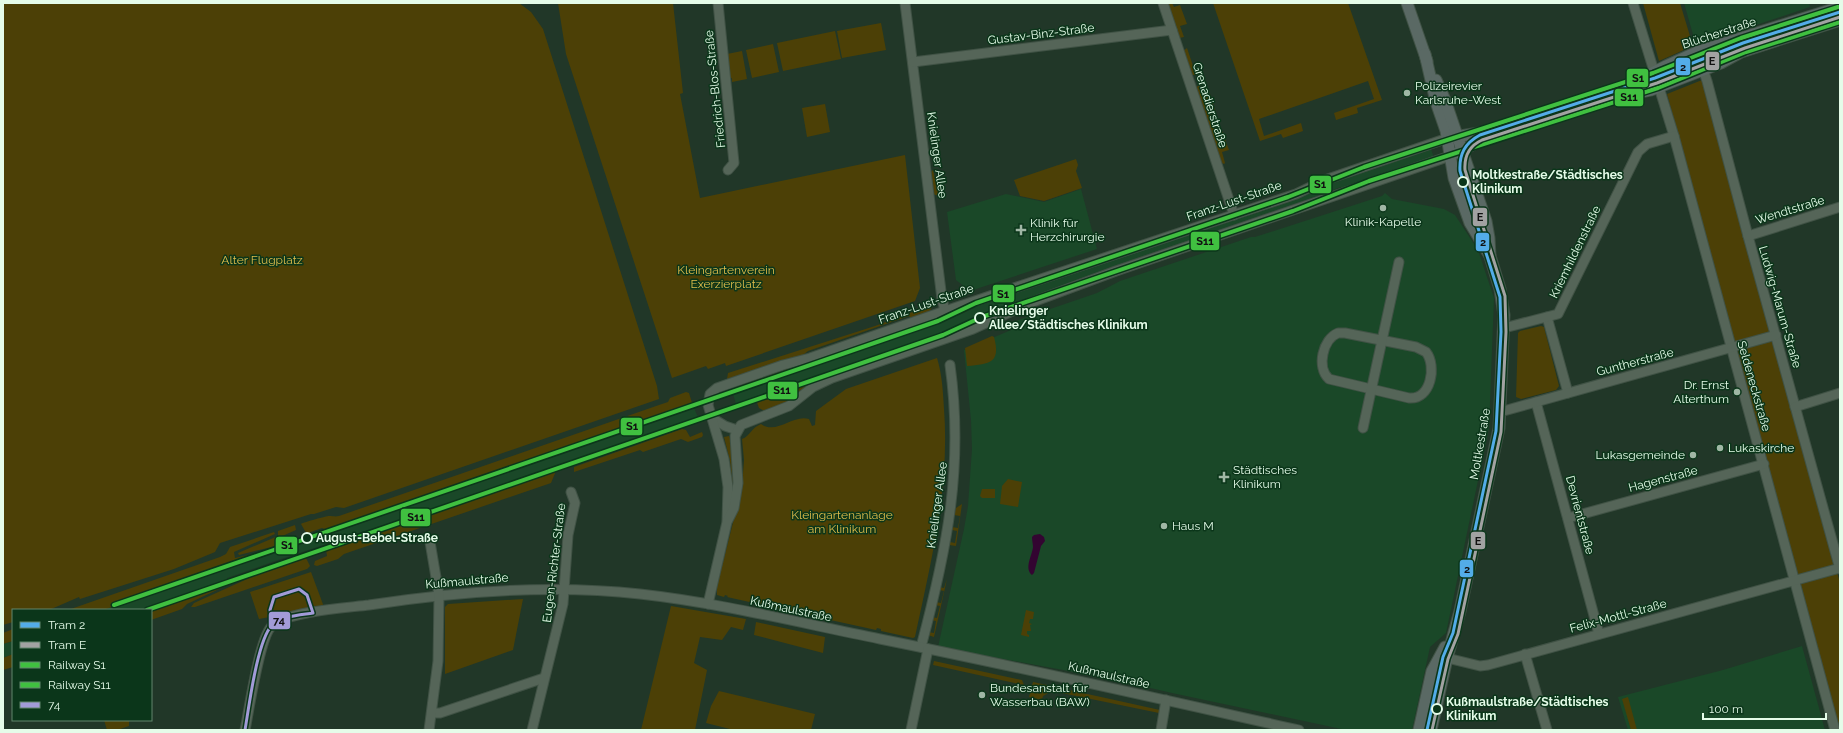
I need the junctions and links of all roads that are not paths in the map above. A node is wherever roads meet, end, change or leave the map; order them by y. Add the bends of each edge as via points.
1 (718, 3) edge
2 (905, 3) edge
3 (1163, 3) edge
4 (1407, 3) edge
5 (1633, 3) edge
6 (1840, 7) edge
7 (1840, 20) edge
8 (1172, 30) junction
9 (1697, 52) junction
10 (913, 62) junction
11 (1703, 70) junction
12 (1654, 72) junction
13 (1659, 87) junction
14 (1611, 94) junction
15 (1498, 130) junction
16 (1674, 136) junction
17 (1453, 138) junction
18 (1463, 150) junction
19 (1450, 156) junction
20 (728, 170) dead end
21 (1839, 210) edge
22 (1234, 215) junction
23 (1748, 236) junction
24 (1490, 256) junction
25 (1398, 262) dead end
26 (945, 311) junction
27 (1558, 314) junction
28 (1547, 317) junction
29 (1550, 327) junction
30 (1504, 328) junction
31 (1776, 335) junction
32 (1381, 340) junction
33 (1731, 348) junction
34 (950, 364) dead end
35 (1371, 390) junction
36 (1568, 393) junction
37 (1840, 393) edge
38 (1536, 402) junction
39 (1795, 408) junction
40 (1500, 412) junction
41 (712, 418) junction
42 (1363, 428) dead end
43 (737, 430) junction
44 (1764, 464) junction
45 (571, 492) dead end
46 (1568, 518) junction
47 (727, 522) junction
48 (430, 542) dead end
49 (1840, 568) edge
50 (1796, 580) junction
51 (564, 590) junction
52 (439, 595) junction
53 (708, 604) junction
54 (1460, 611) junction
55 (1599, 634) junction
56 (925, 648) junction
57 (1526, 654) junction
58 (1447, 658) junction
59 (544, 678) junction
60 (1166, 700) junction
61 (433, 713) junction
62 (245, 730) edge
63 (430, 730) edge
64 (532, 730) edge
65 (911, 730) edge
66 (1161, 730) edge
67 (1299, 730) edge
68 (1419, 730) edge
69 (1431, 730) edge
70 (1546, 730) edge
71 (1835, 730) edge

1 - 20 street, Friedrich-Blos-Straße via 734,163
2 - 10 street, Knielinger Allee
3 - 8 street, Grenadierstraße
4 - 17 main road, Moltkestraße via 1445,100
5 - 12 street, Seldeneckstraße
6 - 9 main road, Blücherstraße
7 - 11 main road, Blücherstraße via 1741,52
8 - 10 street, Gustav-Binz-Straße
8 - 22 street, Grenadierstraße
9 - 11 street, Ludwig-Marum-Straße
9 - 12 main road, Blücherstraße
10 - 26 street, Knielinger Allee
11 - 13 main road, Blücherstraße
11 - 23 street, Ludwig-Marum-Straße
12 - 13 street, Seldeneckstraße
12 - 14 main road, Blücherstraße
13 - 14 main road, Blücherstraße via 1622,96
13 - 16 street, Seldeneckstraße
14 - 15 main road, Blücherstraße
15 - 17 main road, Blücherstraße
15 - 18 main road, Blücherstraße
16 - 27 street, Kriemhildenstraße via 1647,144 1638,152
16 - 33 street, Seldeneckstraße
17 - 18 main road, Moltkestraße
17 - 19 main road, Moltkestraße
17 - 22 street, Franz-Lust-Straße via 1325,180 1296,194
18 - 19 main road, Blücherstraße
18 - 24 main road, Moltkestraße via 1486,221
19 - 24 main road, Moltkestraße via 1454,178 1470,223
19 - 43 street via 1116,271 1030,303 973,329 832,378 789,406 741,425
21 - 23 street, Wendtstraße
22 - 26 street, Franz-Lust-Straße
23 - 31 street, Ludwig-Marum-Straße
24 - 30 main road, Moltkestraße via 1502,297
25 - 32 street
26 - 41 street, Franz-Lust-Straße via 810,358 719,386 708,398
27 - 28 street, Kriemhildenstraße
27 - 29 street, Kriemhildenstraße
28 - 29 street
28 - 30 street, Kriemhildenstraße
29 - 36 street
30 - 40 main road, Moltkestraße
31 - 33 street, Guntherstraße
31 - 39 street, Ludwig-Marum-Straße
32 - 35 street
32 - 35 street via 1345,332 1338,333 1328,341 1323,358 1323,369 1329,378
32 - 35 street via 1416,347 1426,352 1431,361 1432,371 1425,391 1415,398
33 - 36 street, Guntherstraße
33 - 44 street, Seldeneckstraße
34 - 56 street, Knielinger Allee via 955,434 952,501
35 - 42 street
36 - 38 street, Guntherstraße
37 - 39 street
38 - 40 street, Guntherstraße
38 - 46 street, Devrientstraße
39 - 49 street, Ludwig-Marum-Straße
40 - 54 main road, Moltkestraße via 1494,453
41 - 43 street
41 - 47 street, Franz-Lust-Straße via 724,459 728,487
43 - 47 street, Franz-Lust-Straße via 735,439 738,483 734,508
44 - 46 street, Hagenstraße
44 - 50 street, Seldeneckstraße
45 - 51 street, Eugen-Richter-Straße via 575,503 568,535
46 - 55 street, Devrientstraße
47 - 53 street, Franz-Lust-Straße
48 - 52 street
49 - 50 street, Felix-Mottl-Straße
50 - 55 street, Felix-Mottl-Straße
50 - 71 street, Seldeneckstraße
51 - 52 street, Kußmaulstraße via 518,589
51 - 53 street, Kußmaulstraße via 637,594
51 - 59 street, Eugen-Richter-Straße via 563,604
52 - 61 street via 438,661
52 - 62 street, Kußmaulstraße via 298,616 273,624 262,644
53 - 56 street, Kußmaulstraße
54 - 58 main road, Moltkestraße
54 - 68 main road, Moltkestraße via 1432,671
55 - 57 street, Felix-Mottl-Straße
56 - 60 street, Kußmaulstraße
56 - 65 street, Knielinger Allee
57 - 58 street, Felix-Mottl-Straße via 1480,666
57 - 70 street
58 - 69 main road, Moltkestraße
59 - 61 street via 440,714
59 - 64 street, Eugen-Richter-Straße
60 - 66 street
60 - 67 street, Kußmaulstraße
61 - 63 street

